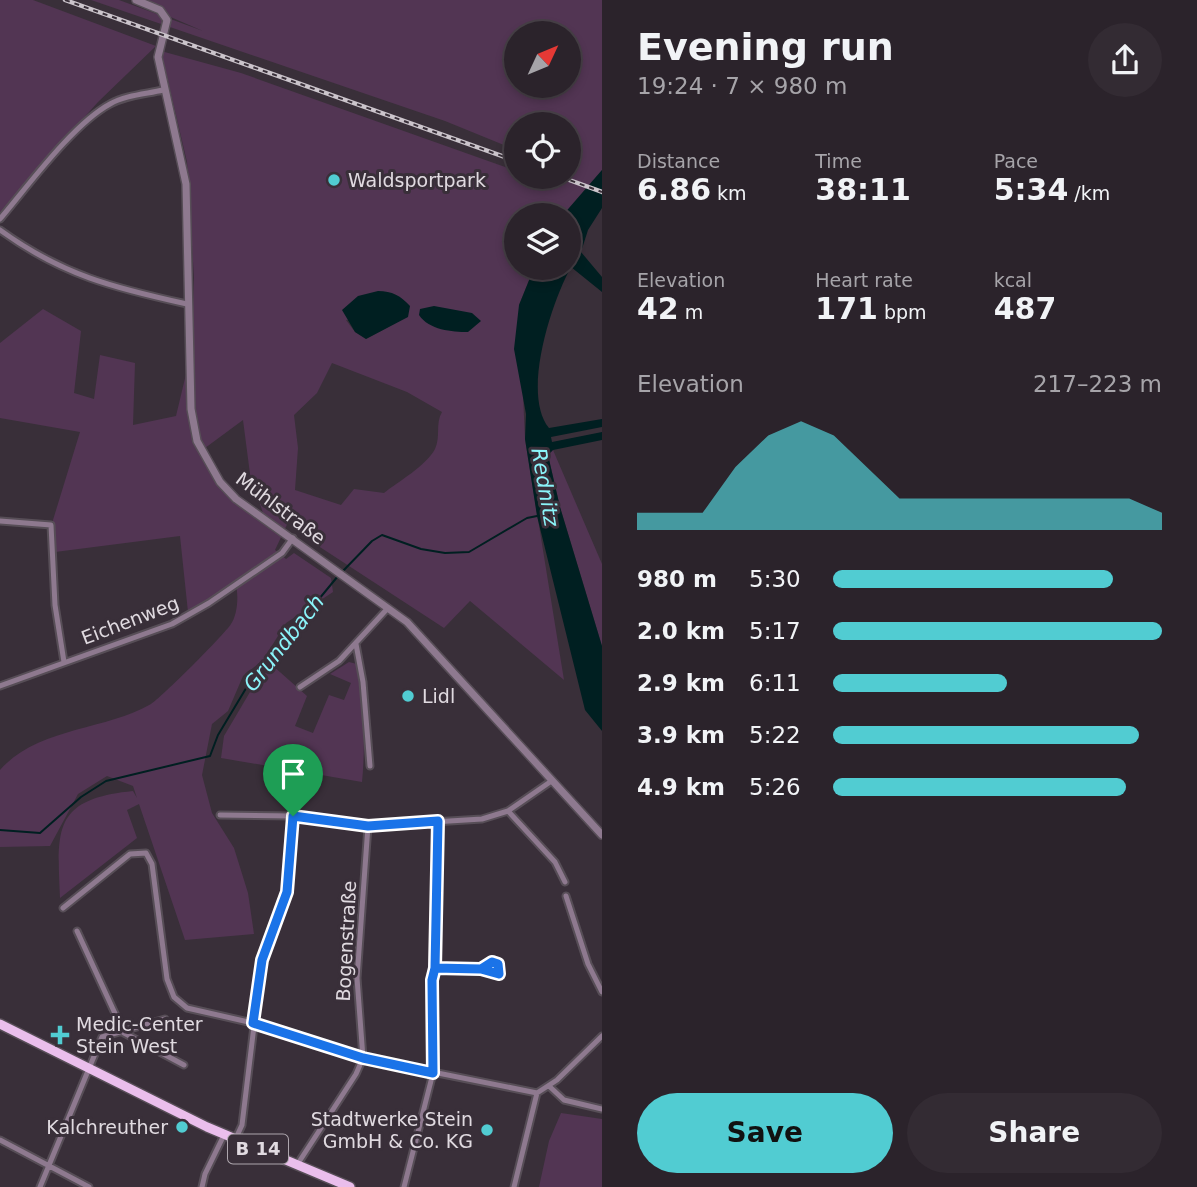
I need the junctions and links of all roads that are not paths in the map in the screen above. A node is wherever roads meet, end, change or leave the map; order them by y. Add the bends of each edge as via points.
1 (136, 0) edge
2 (163, 90) junction
3 (0, 219) edge
4 (0, 229) edge
5 (187, 304) junction
6 (0, 521) edge
7 (293, 538) junction
8 (388, 607) junction
9 (356, 644) junction
10 (64, 662) junction
11 (0, 687) edge
12 (300, 687) dead end
13 (370, 766) dead end
14 (550, 782) junction
15 (508, 811) junction
16 (220, 815) dead end
17 (293, 816) junction
18 (438, 821) junction
19 (368, 826) junction
20 (602, 835) edge
21 (565, 881) dead end
22 (566, 897) dead end
23 (63, 908) dead end
24 (77, 931) dead end
25 (435, 968) junction
26 (481, 969) dead end
27 (602, 992) edge
28 (165, 1019) dead end
29 (253, 1023) junction
30 (0, 1024) edge
31 (122, 1029) junction
32 (602, 1036) edge
33 (363, 1058) junction
34 (184, 1065) dead end
35 (91, 1068) junction
36 (433, 1073) junction
37 (550, 1086) junction
38 (537, 1093) junction
39 (602, 1109) edge
40 (224, 1135) junction
41 (0, 1140) edge
42 (235, 1140) junction
43 (297, 1165) junction
44 (49, 1167) junction
45 (334, 1184) edge
46 (40, 1187) edge
47 (89, 1187) edge
48 (202, 1187) edge
49 (350, 1187) edge
50 (404, 1187) edge
51 (514, 1187) edge

1 - 2 street, Mühlstraße via 166,17 158,57
2 - 3 street via 122,99 101,110
2 - 5 street, Mühlstraße via 186,184
4 - 5 street via 71,272 108,287
5 - 7 street, Mühlstraße via 191,409 197,441 220,482 236,499
6 - 10 street via 51,525 55,605
7 - 8 street, Mühlstraße
7 - 10 street, Eichenweg via 282,553 188,616
8 - 9 street
8 - 14 street, Mühlstraße via 432,647
9 - 12 street
9 - 13 street
10 - 11 street, Eichenweg
14 - 15 street
14 - 20 street, Mühlstraße
15 - 18 street via 482,819
15 - 21 street via 555,862
16 - 17 street
17 - 19 street
17 - 29 street via 287,892 262,960
18 - 19 street
18 - 25 street
19 - 33 street, Bogenstraße via 357,978
22 - 27 street
23 - 29 street via 130,854 146,853 152,864 167,979 174,997 187,1008
24 - 31 street
25 - 26 street
25 - 36 street
28 - 31 street
29 - 33 street
29 - 42 street via 242,1125
30 - 35 main road, B 14
31 - 34 street
31 - 35 street via 102,1037
32 - 37 street
33 - 36 street
33 - 43 street
35 - 40 main road, B 14
35 - 44 street
36 - 38 street
36 - 50 street
37 - 38 street
37 - 39 street via 564,1100
38 - 51 street
40 - 42 main road, B 14
40 - 48 street
41 - 44 street
42 - 43 main road, B 14
43 - 45 main road, B 14
44 - 46 street
44 - 47 street
45 - 49 main road, B 14

